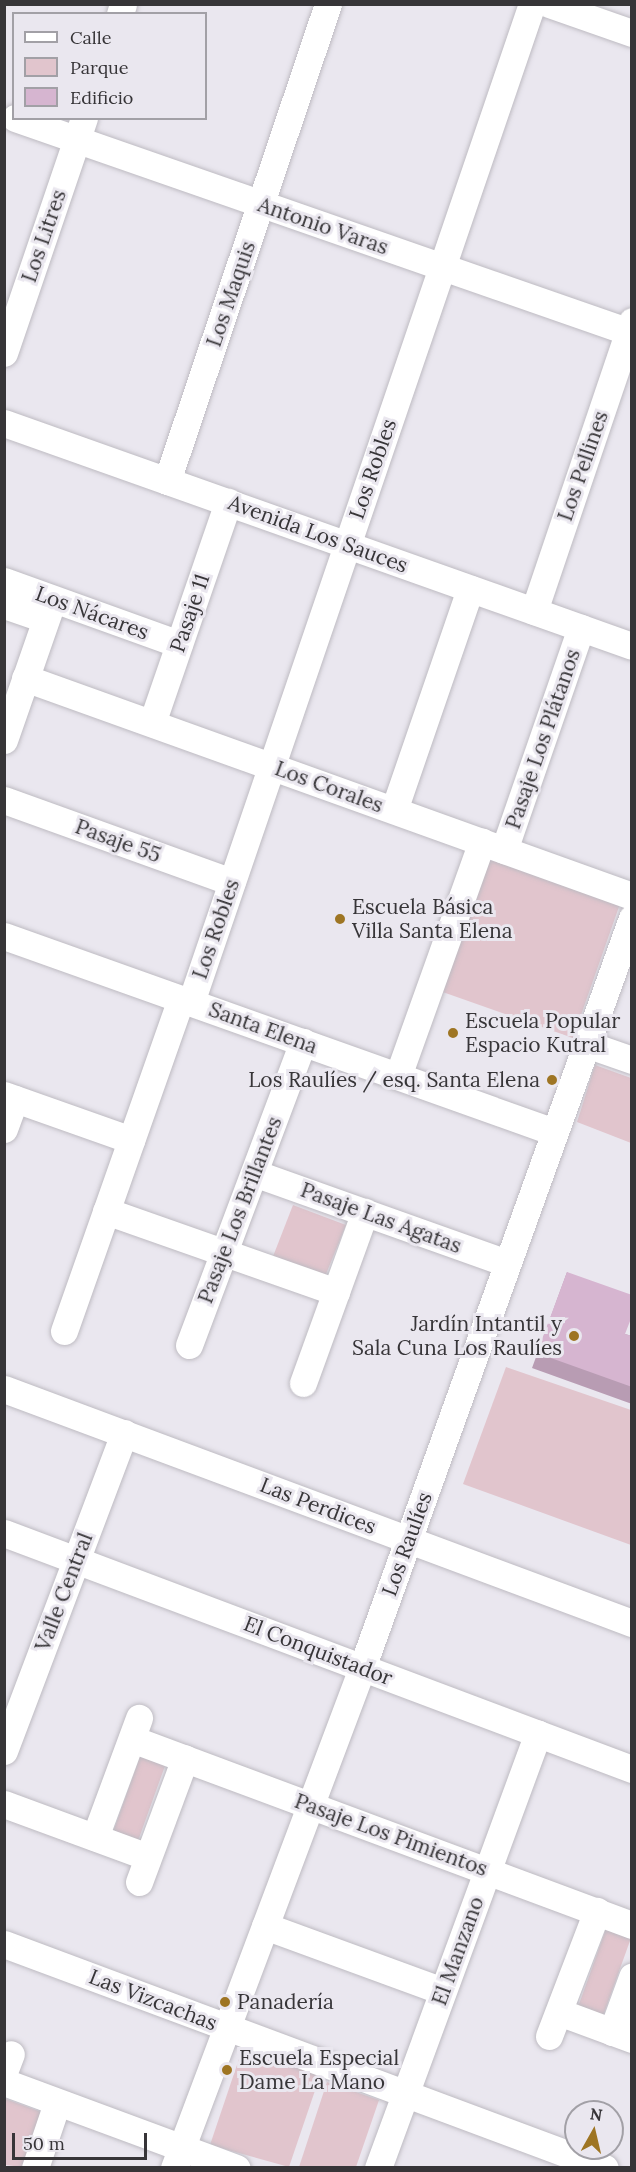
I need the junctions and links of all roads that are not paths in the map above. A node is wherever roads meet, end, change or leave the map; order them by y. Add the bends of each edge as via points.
1 (328, 4) edge
2 (532, 4) edge
3 (549, 4) edge
4 (632, 33) edge
5 (26, 120) edge
6 (81, 129) edge
7 (261, 204) junction
8 (443, 267) junction
9 (630, 329) edge
10 (4, 353) edge
11 (4, 423) edge
12 (167, 481) junction
13 (228, 502) junction
14 (348, 545) junction
15 (4, 581) edge
16 (470, 589) junction
17 (4, 605) edge
18 (49, 609) junction
19 (534, 611) junction
20 (581, 628) junction
21 (179, 644) junction
22 (632, 646) edge
23 (25, 678) junction
24 (152, 723) junction
25 (4, 740) edge
26 (272, 766) junction
27 (4, 800) edge
28 (394, 810) junction
29 (493, 846) junction
30 (232, 882) junction
31 (632, 896) edge
32 (632, 918) edge
33 (4, 936) edge
34 (186, 1001) junction
35 (303, 1042) junction
36 (586, 1044) junction
37 (632, 1060) edge
38 (398, 1076) junction
39 (10, 1097) edge
40 (4, 1129) edge
41 (555, 1132) junction
42 (131, 1140) junction
43 (254, 1173) junction
44 (106, 1211) junction
45 (364, 1212) junction
46 (224, 1253) junction
47 (507, 1263) junction
48 (336, 1292) junction
49 (64, 1331) dead end
50 (189, 1345) dead end
51 (303, 1383) dead end
52 (4, 1389) edge
53 (124, 1433) junction
54 (4, 1533) edge
55 (408, 1540) junction
56 (76, 1560) junction
57 (632, 1623) edge
58 (362, 1668) junction
59 (538, 1734) junction
60 (4, 1751) edge
61 (185, 1758) junction
62 (632, 1769) edge
63 (4, 1804) edge
64 (311, 1805) junction
65 (95, 1837) junction
66 (148, 1857) junction
67 (488, 1871) junction
68 (139, 1882) dead end
69 (597, 1911) junction
70 (632, 1924) edge
71 (265, 1926) junction
72 (4, 1944) edge
73 (632, 1977) edge
74 (443, 1991) junction
75 (227, 2027) junction
76 (622, 2035) edge
77 (4, 2082) edge
78 (405, 2093) junction
79 (57, 2103) junction
80 (178, 2157) edge
81 (35, 2168) edge
82 (237, 2168) edge
83 (378, 2168) edge
84 (605, 2168) edge

1 - 7 street, Los Maquis
2 - 8 street, Los Robles
3 - 4 street
5 - 6 street, Antonio Varas
6 - 7 street, Antonio Varas
6 - 10 street, Los Litres
7 - 8 street, Antonio Varas
7 - 12 street, Los Maquis
8 - 9 street, Antonio Varas
8 - 14 street, Los Robles
9 - 19 street, Los Pellines
11 - 12 street, Avenida Los Sauces
12 - 13 street, Avenida Los Sauces
13 - 14 street, Avenida Los Sauces
13 - 21 street, Pasaje 11
14 - 16 street, Avenida Los Sauces
14 - 26 street, Los Robles
15 - 18 street, Los Nácares
16 - 19 street, Avenida Los Sauces
16 - 28 street
17 - 18 street, Los Nácares
18 - 21 street, Los Nácares
18 - 23 street
19 - 20 street, Avenida Los Sauces
20 - 22 street, Avenida Los Sauces
20 - 29 street, Pasaje Los Plátanos
21 - 24 street, Pasaje 11
23 - 24 street, Los Corales
23 - 25 street
24 - 26 street, Los Corales
26 - 28 street, Los Corales
26 - 30 street, Los Robles
27 - 30 street, Pasaje 55
28 - 29 street, Los Corales
29 - 31 street, Los Corales
29 - 38 street, Pasaje Los Plátanos
30 - 34 street, Los Robles
32 - 36 street, Los Raulíes
33 - 34 street, Santa Elena
34 - 35 street, Santa Elena
34 - 42 street, Los Robles
35 - 38 street, Santa Elena
35 - 43 street, Pasaje Los Brillantes
36 - 37 street
36 - 41 street, Los Raulíes
38 - 41 street, Santa Elena
39 - 40 street
39 - 42 street
41 - 47 street, Los Raulíes
42 - 44 street, Los Robles
43 - 45 street, Pasaje Las Agatas
43 - 46 street, Pasaje Los Brillantes
44 - 46 street
44 - 49 street, Los Robles
45 - 47 street, Pasaje Las Agatas
45 - 48 street
46 - 48 street
46 - 50 street, Pasaje Los Brillantes
47 - 55 street, Los Raulíes
48 - 51 street
52 - 53 street, Las Perdices
53 - 55 street, Las Perdices
53 - 56 street, Valle Central
54 - 56 street, El Conquistador
55 - 57 street, Las Perdices
55 - 58 street, Los Raulíes
56 - 58 street, El Conquistador
56 - 60 street, Valle Central
58 - 59 street, El Conquistador
58 - 64 street, Los Raulíes
59 - 62 street, El Conquistador
59 - 67 street, El Manzano
61 - 64 street, Pasaje Los Pimientos
61 - 65 street, Pasaje Los Pimientos via 135,1728
61 - 66 street
63 - 65 street
64 - 67 street, Pasaje Los Pimientos
64 - 71 street, Los Raulíes
65 - 66 street
66 - 68 street
67 - 69 street, Pasaje Los Pimientos
67 - 74 street, El Manzano
69 - 70 street, Pasaje Los Pimientos
69 - 76 street via 554,2024
71 - 74 street
71 - 75 street, Los Raulíes
72 - 75 street, Las Vizcachas
73 - 76 street
74 - 78 street, El Manzano
75 - 78 street, Las Vizcachas
75 - 80 street, Los Raulíes
77 - 79 street
78 - 83 street, El Manzano
78 - 84 street, Las Vizcachas
79 - 80 street
79 - 81 street
80 - 82 street

